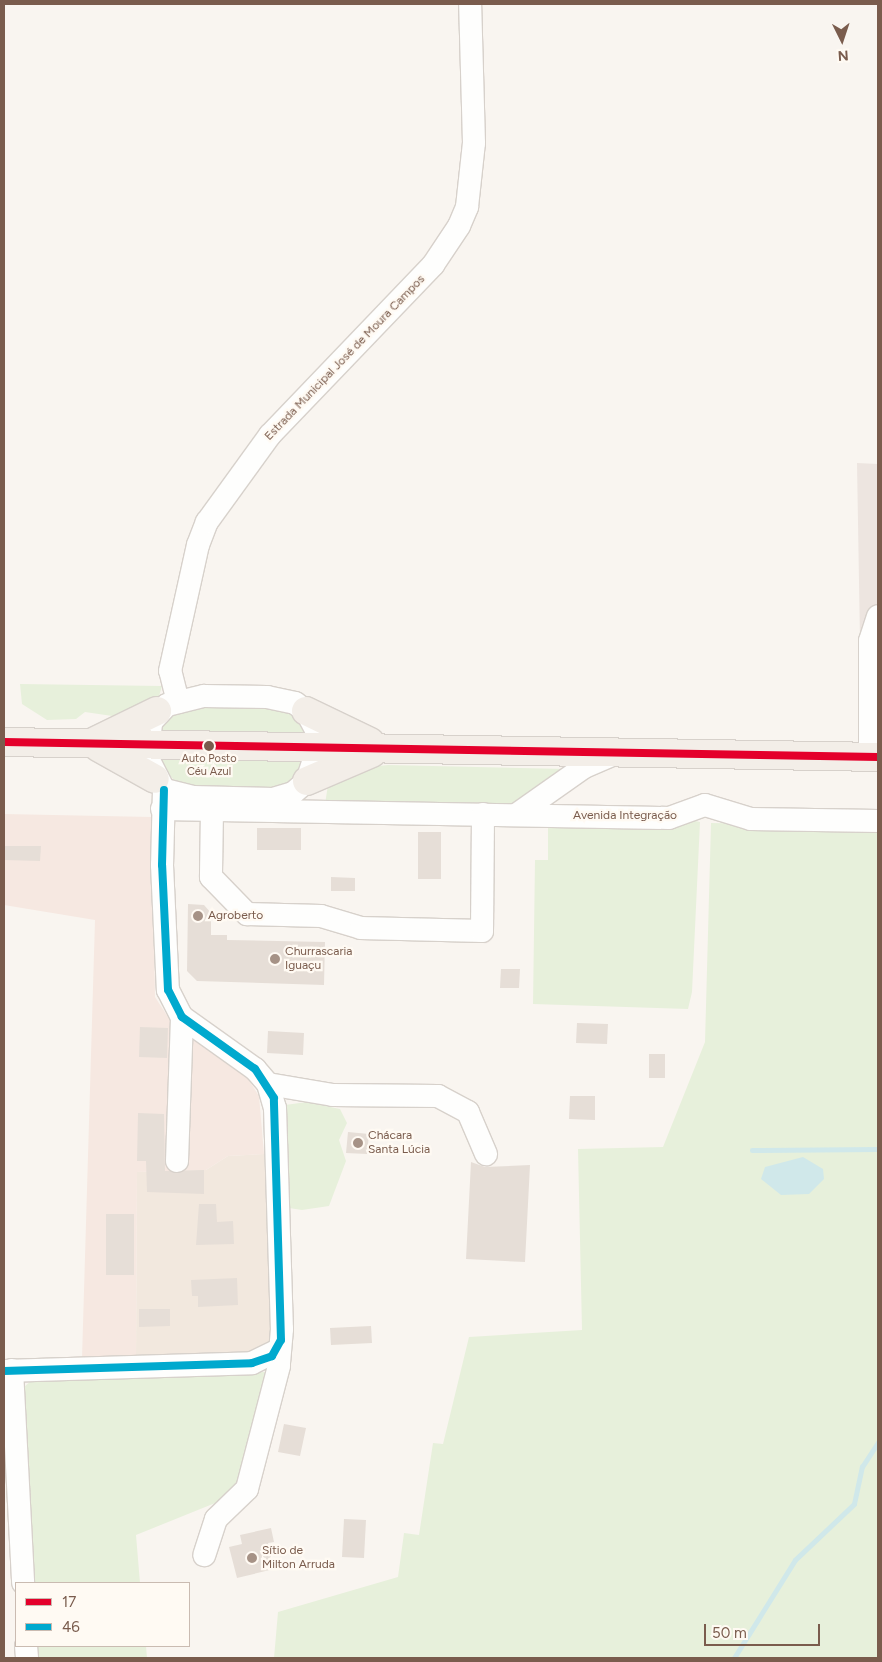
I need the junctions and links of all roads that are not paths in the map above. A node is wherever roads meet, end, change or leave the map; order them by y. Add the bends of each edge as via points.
1 (470, 4) edge
2 (878, 616) edge
3 (874, 681) edge
4 (167, 706) junction
5 (306, 711) junction
6 (4, 742) edge
7 (89, 743) junction
8 (146, 745) junction
9 (318, 747) junction
10 (388, 748) junction
11 (620, 752) junction
12 (874, 757) edge
13 (305, 783) junction
14 (161, 793) junction
15 (212, 810) junction
16 (310, 812) junction
17 (483, 814) junction
18 (516, 815) junction
19 (878, 821) edge
20 (182, 1017) junction
21 (268, 1084) junction
22 (486, 1154) dead end
23 (177, 1161) dead end
24 (277, 1351) junction
25 (8, 1370) edge
26 (204, 1555) dead end
27 (23, 1582) edge

1 - 4 street, Estrada Municipal José de Moura Campos via 474,142 471,183 460,226 433,265 270,435 207,522 194,560 170,671
2 - 3 street via 870,641
3 - 12 street
4 - 5 street via 204,696 268,697 295,703
4 - 7 main road
4 - 8 street
5 - 9 street via 318,734
5 - 10 main road
6 - 7 main road
7 - 8 main road
7 - 14 main road
8 - 9 main road
8 - 14 street
9 - 10 main road
9 - 13 street
10 - 11 main road
10 - 13 main road
11 - 12 main road
11 - 18 street via 584,767
13 - 14 street via 273,799
13 - 16 street
14 - 15 street, Avenida Integração
14 - 20 street via 165,970 168,990
15 - 16 street, Avenida Integração
15 - 17 street via 210,877 247,914 321,916 361,928 482,931
16 - 17 street, Avenida Integração
17 - 18 street, Avenida Integração
18 - 19 street, Avenida Integração via 669,818 705,805 751,818
20 - 21 street via 243,1059
20 - 23 street
21 - 22 street via 357,1097 438,1096 468,1112
21 - 24 street via 274,1098 279,1212 282,1329
24 - 25 street via 252,1363
24 - 26 street via 279,1366 247,1488 216,1519
25 - 27 street

